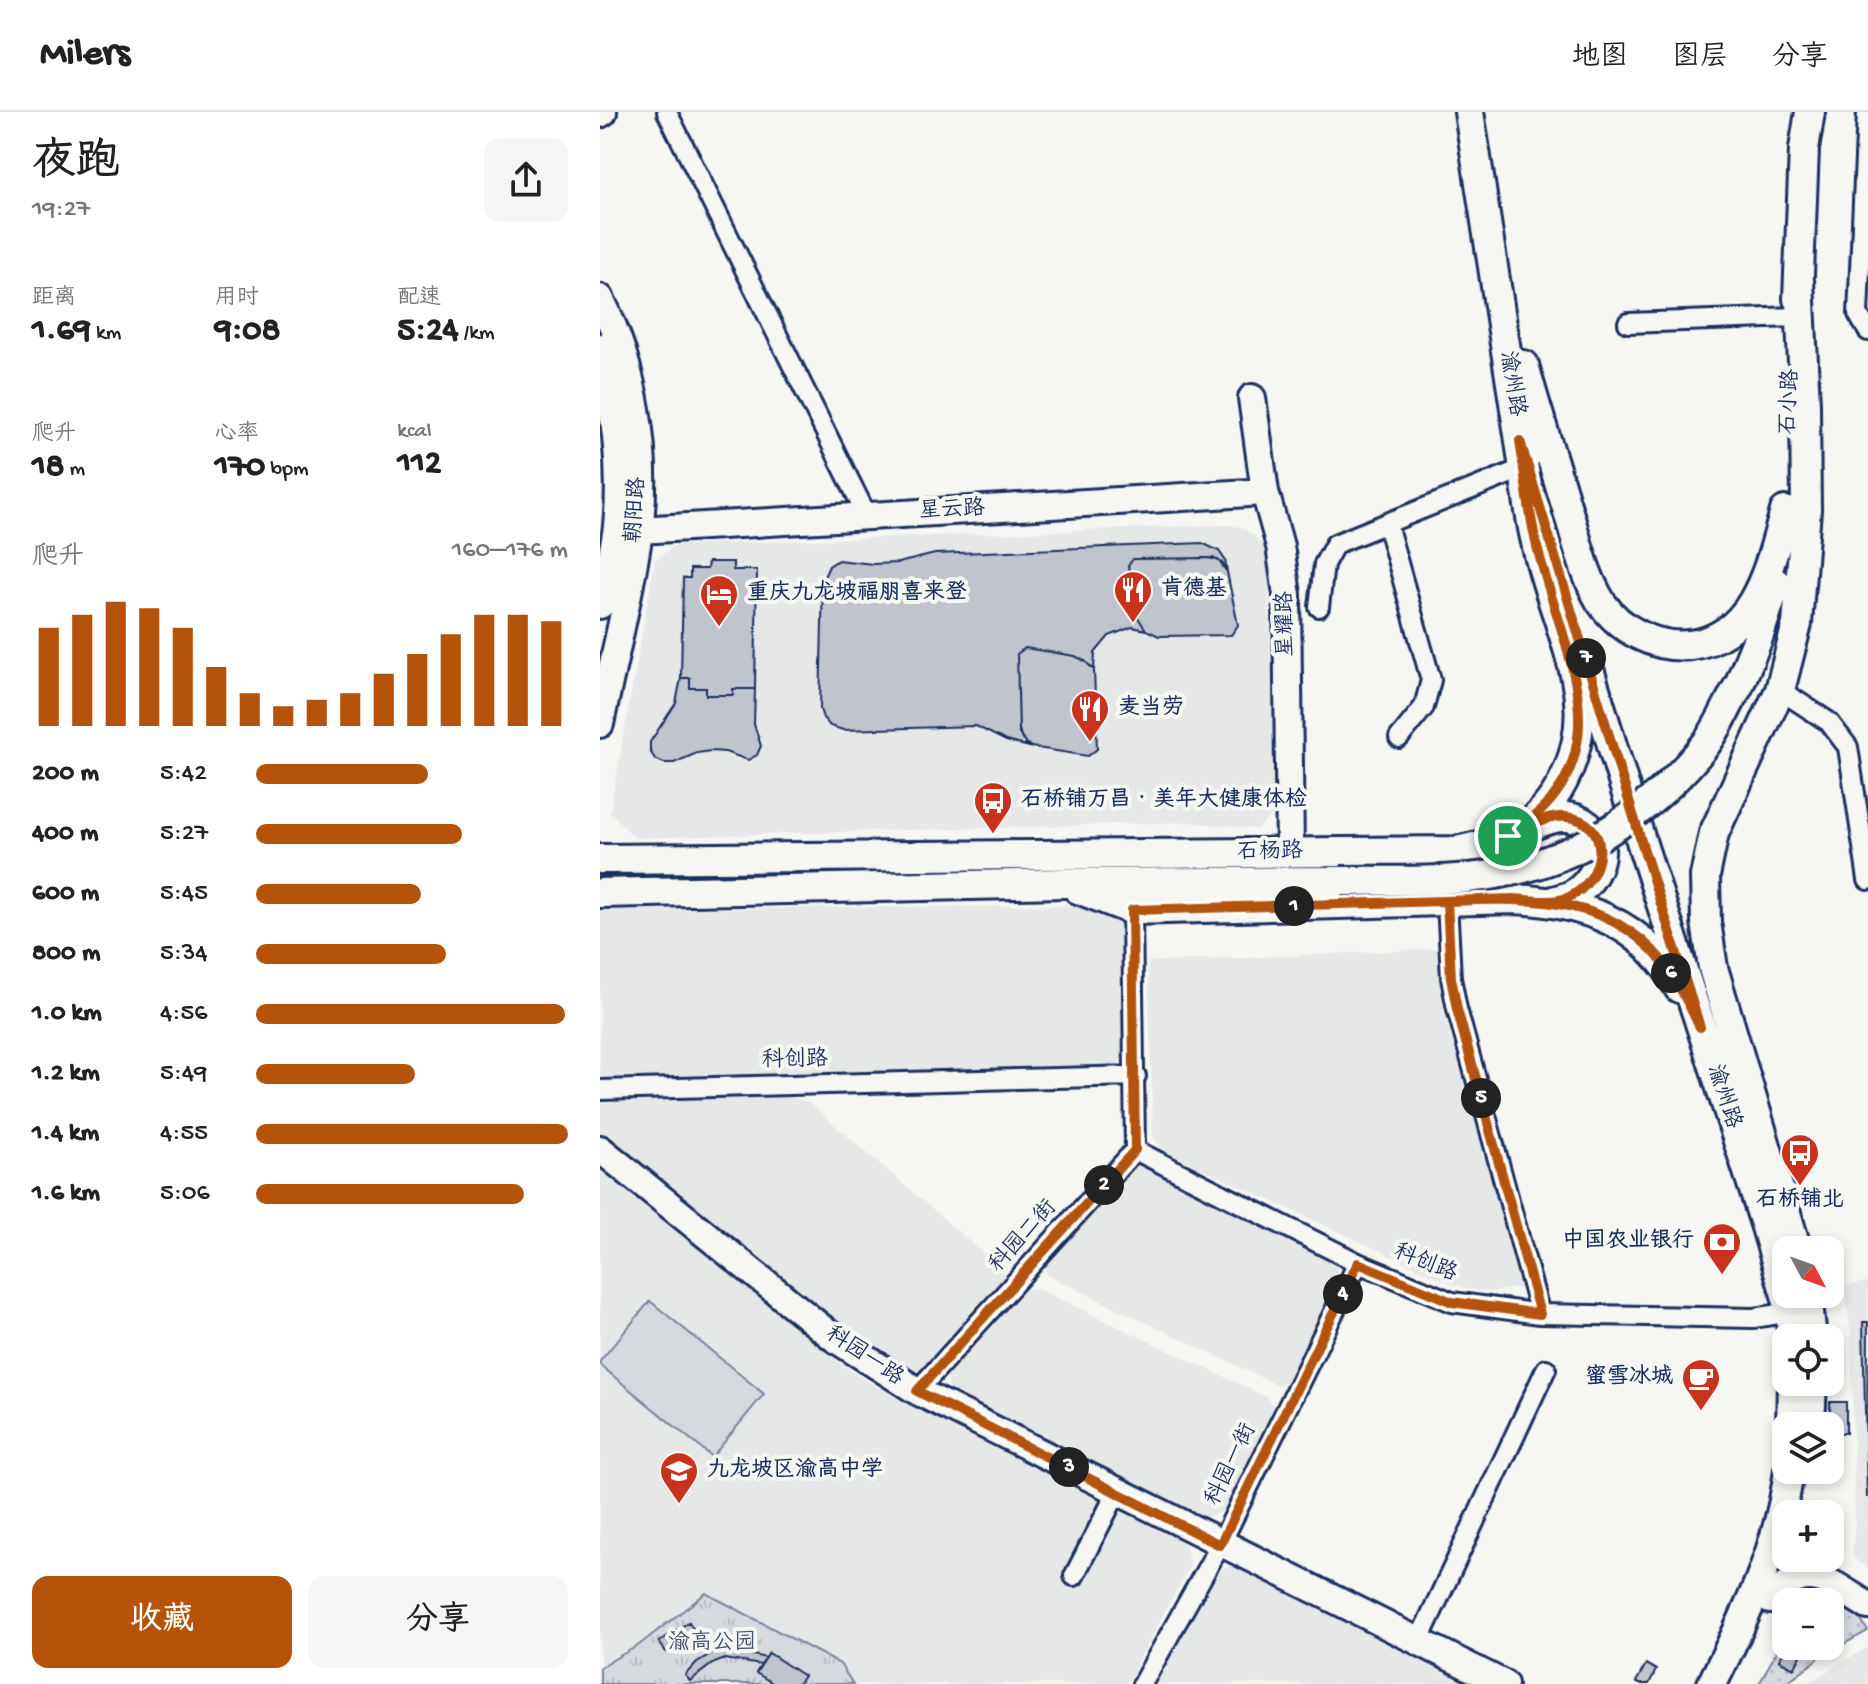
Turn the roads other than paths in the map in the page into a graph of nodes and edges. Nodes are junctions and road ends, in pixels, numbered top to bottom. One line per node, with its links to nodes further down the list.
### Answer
1 (667, 112): 16 (street)
2 (1469, 112): 5 (main road, 渝州路)
3 (1806, 112): 6 (main road, 石小路)
4 (1867, 112): 10 (street)
5 (1488, 237): 13 (main road, 渝州路); 15 (main road)
6 (1799, 280): 8 (main road, 石小路); 22 (main road, 渝州路)
7 (600, 298): 18 (street, 朝阳路)
8 (1797, 317): 9 (street); 15 (main road, 石小路)
9 (1628, 323)
10 (1868, 331)
11 (600, 347): 19 (street, 朝阳路)
12 (1252, 398): 14 (street, 星耀路)
13 (1522, 455): 17 (street); 25 (main road, 石杨路); 34 (main road, 渝州路)
14 (1265, 492): 16 (street, 星云路); 26 (street, 星耀路)
15 (1785, 511): 21 (main road, 石小路)
16 (867, 516): 18 (street, 星云路)
17 (1387, 524): 20 (street); 24 (street)
18 (639, 530): 23 (street, 朝阳路)
19 (600, 605)
20 (1319, 607)
21 (1739, 685): 29 (main road, 石杨路, bridge)
22 (1780, 690): 28 (street); 39 (main road, 渝州路)
23 (600, 724)
24 (1399, 738)
25 (1508, 836): 26 (main road, 石杨路); 32 (main road)
26 (1290, 853): 27 (main road, 石杨路)
27 (600, 859)
28 (1868, 880)
29 (1063, 883): 30 (main road, 石杨路); 33 (main road)
30 (600, 893)
31 (1447, 901): 32 (main road); 33 (main road); 41 (street)
32 (1553, 901): 34 (main road)
33 (1132, 910): 35 (street)
34 (1700, 1027): 42 (main road, 渝州路)
35 (1136, 1076): 36 (street, 科创路); 38 (street)
36 (600, 1090)
37 (600, 1149): 44 (street, 科园一路)
38 (1135, 1150): 40 (street, 科创路); 44 (street, 科园二街)
39 (1793, 1236)
40 (1358, 1263): 41 (street, 科创路); 47 (street, 科园一街)
41 (1540, 1314): 42 (street, 科创路)
42 (1797, 1315)
43 (1546, 1369): 56 (street)
44 (917, 1391): 46 (street, 科园一路)
45 (1788, 1484): 59 (main road)
46 (1117, 1492): 47 (street, 科园一路); 52 (street)
47 (1220, 1545): 56 (street, 科园一路); 57 (street, 科园一街)
48 (1780, 1572): 54 (main road)
49 (1808, 1572): 54 (street)
50 (1832, 1572): 55 (street)
51 (1839, 1572): 53 (street)
52 (1074, 1576)
53 (1868, 1586)
54 (1770, 1600): 60 (main road)
55 (1868, 1606)
56 (1418, 1642): 58 (street, 科园一路)
57 (1142, 1684)
58 (1504, 1684)
59 (1712, 1684)
60 (1731, 1684)

